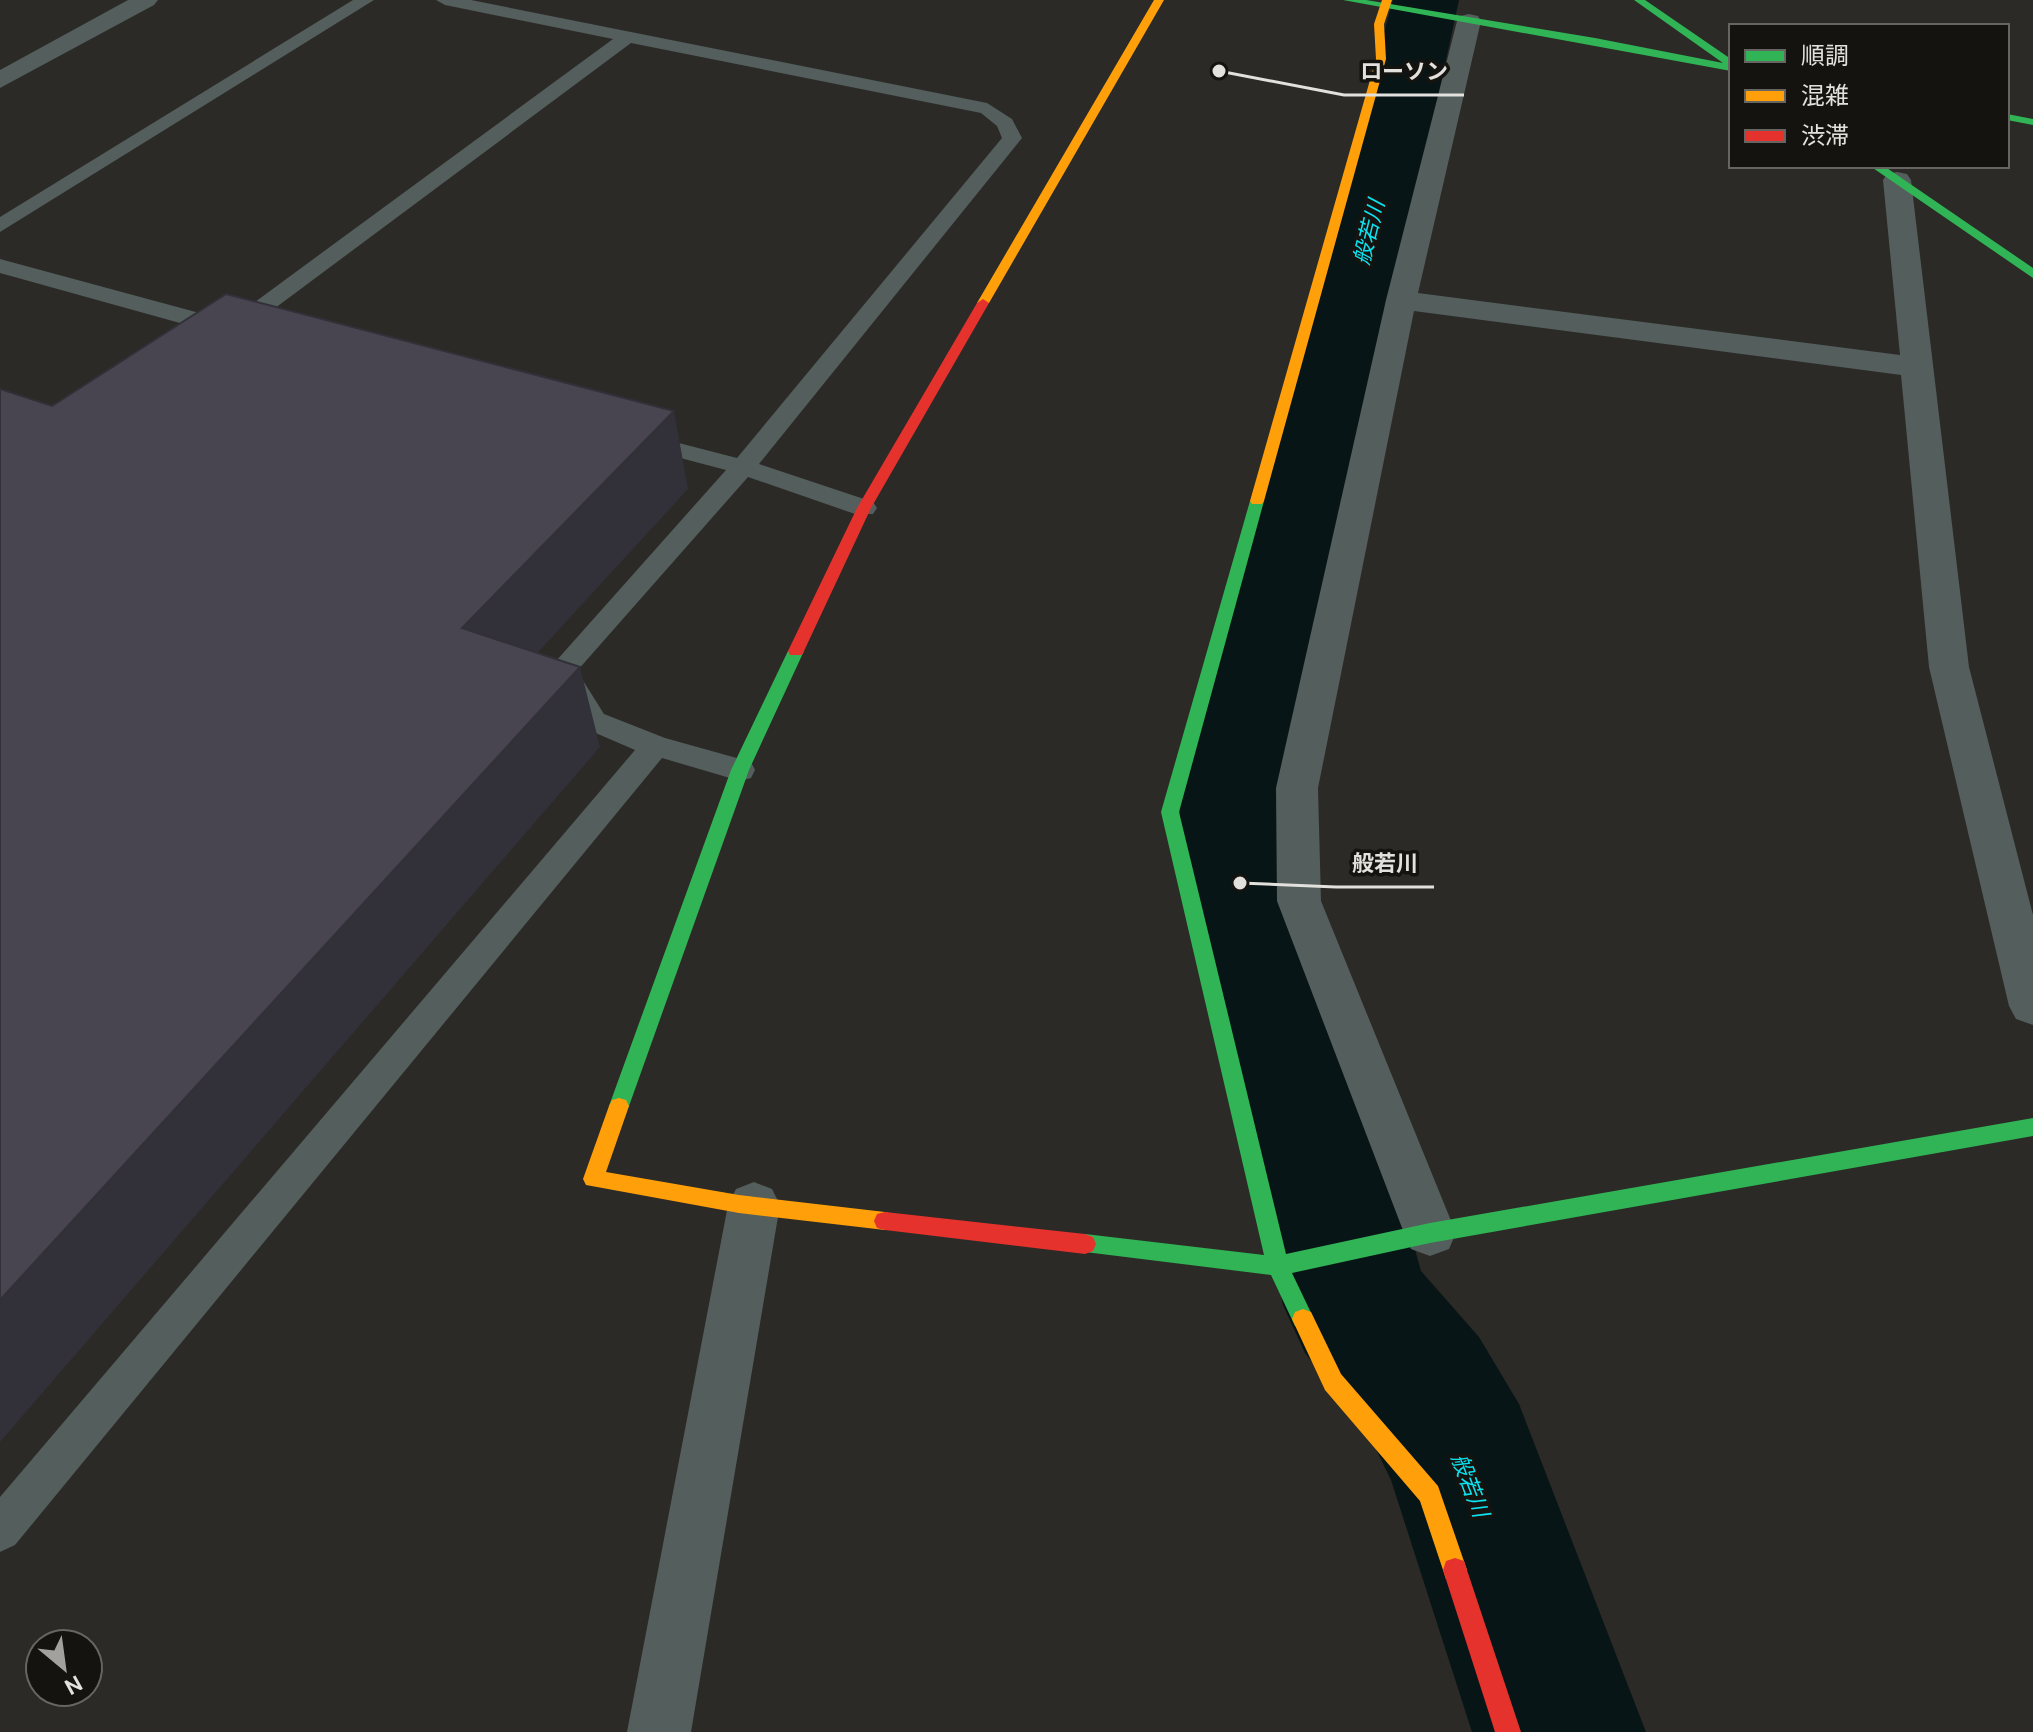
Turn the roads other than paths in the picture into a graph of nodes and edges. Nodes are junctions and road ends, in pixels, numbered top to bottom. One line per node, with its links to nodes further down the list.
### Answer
1 (146, 0): 12 (street)
2 (365, 0): 16 (lane)
3 (445, 0): 9 (lane)
4 (1159, 0): 26 (street)
5 (1348, 0): 7 (street)
6 (1639, 0): 10 (street)
7 (1386, 3): 8 (street); 33 (street)
8 (1469, 21): 11 (street); 19 (street)
9 (627, 37): 20 (lane); 25 (lane)
10 (1729, 65)
11 (1729, 66)
12 (0, 80)
13 (2009, 117): 14 (street)
14 (2033, 122)
15 (1887, 173): 18 (street); 23 (street)
16 (0, 226)
17 (0, 266): 20 (lane)
18 (2033, 274)
19 (1401, 300): 23 (street); 32 (street)
20 (233, 329): 21 (lane); 22 (lane)
21 (263, 337)
22 (209, 346)
23 (1917, 367): 29 (street)
24 (623, 435): 25 (lane)
25 (743, 467): 26 (lane); 27 (lane)
26 (864, 508): 28 (street)
27 (655, 746): 28 (lane); 34 (lane)
28 (740, 770): 31 (street)
29 (2033, 1006)
30 (2033, 1127): 32 (street)
31 (754, 1205): 33 (street); 35 (street)
32 (1430, 1233): 33 (street)
33 (1278, 1266): 36 (street)
34 (0, 1530)
35 (659, 1732)
36 (1508, 1732)

